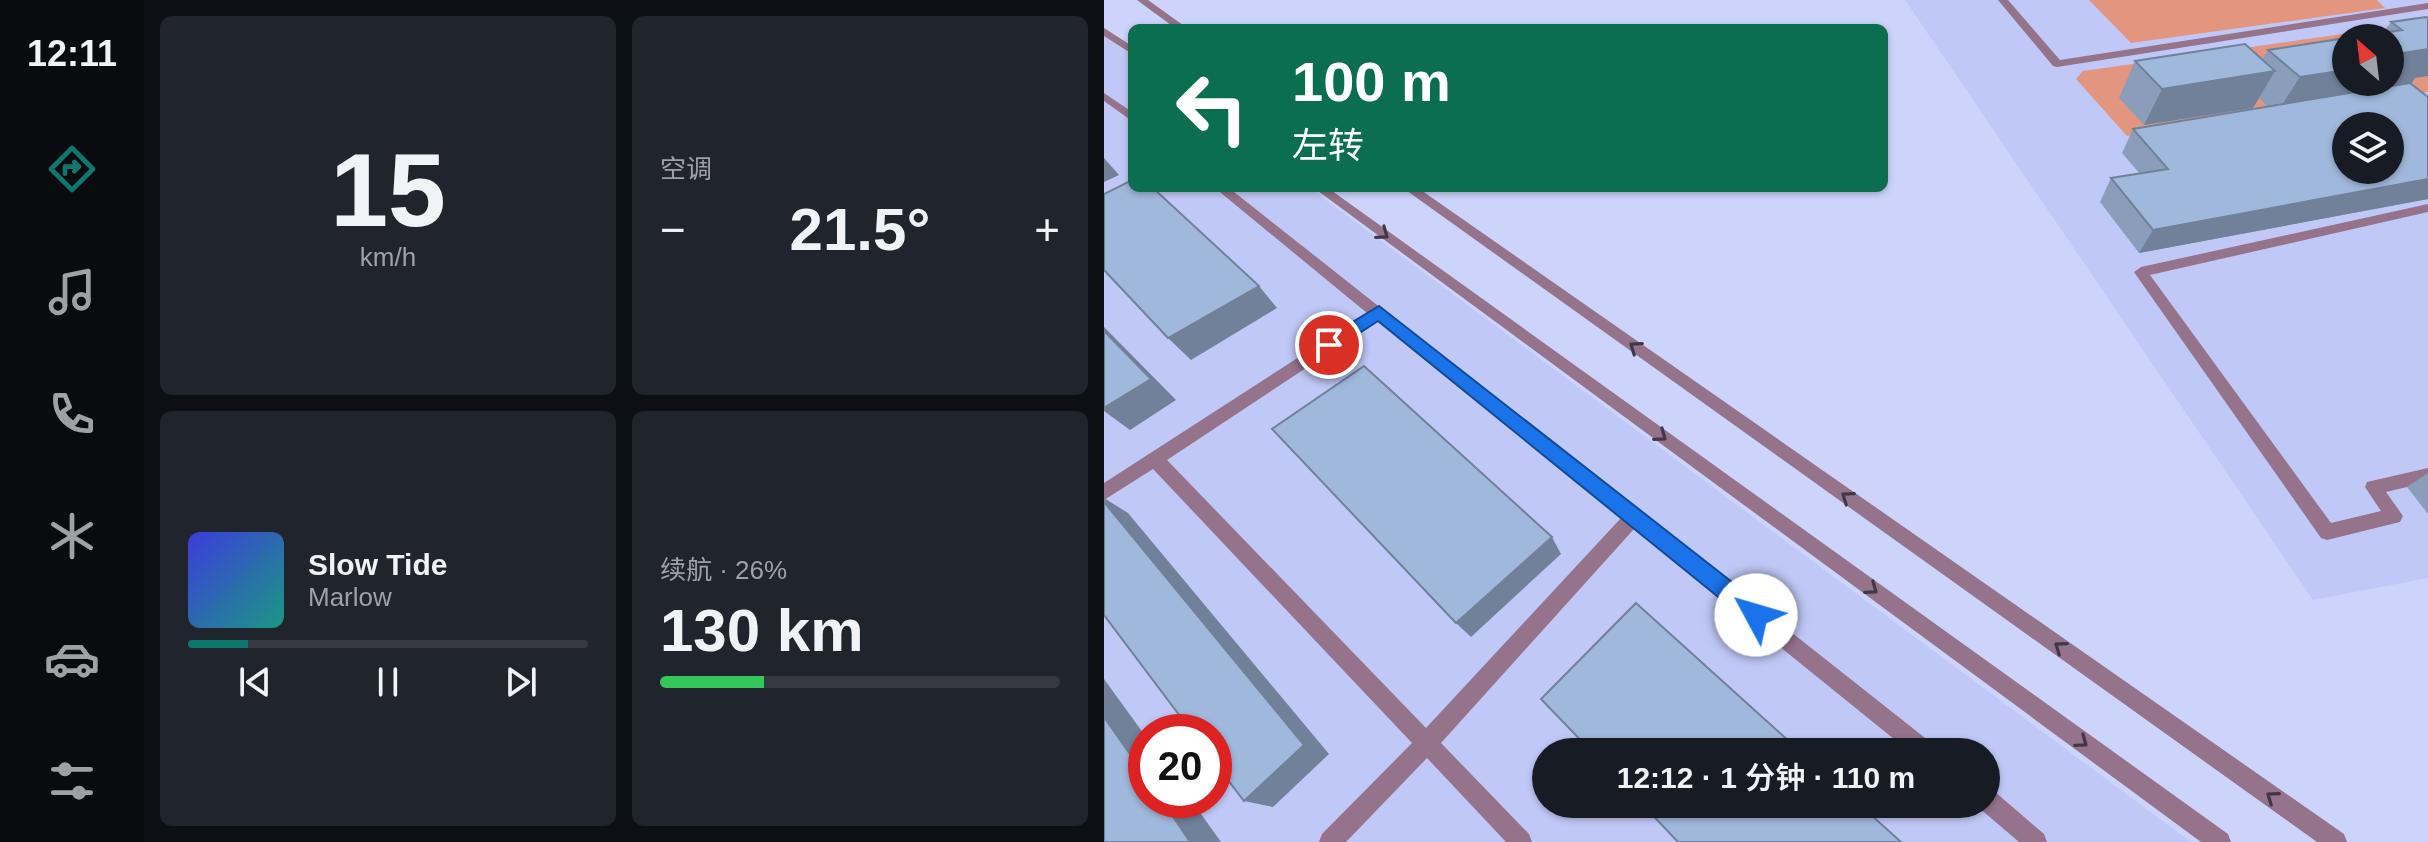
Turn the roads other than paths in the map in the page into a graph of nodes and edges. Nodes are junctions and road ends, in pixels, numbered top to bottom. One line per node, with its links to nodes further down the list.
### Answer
1 (1142, 0): 6 (street)
2 (2003, 0): 5 (street)
3 (2384, 0): 5 (street)
4 (2428, 6): 5 (street)
5 (2399, 11)
6 (1176, 24)
7 (1104, 31): 8 (street)
8 (1128, 48)
9 (1104, 96): 10 (street)
10 (1128, 115)
11 (1226, 192): 15 (street)
12 (1326, 192): 26 (street, one-way to 26)
13 (1415, 192): 27 (street, one-way to 13)
14 (2428, 208): 17 (street)
15 (1379, 312): 16 (street); 19 (street)
16 (1155, 459): 18 (street); 21 (street)
17 (2428, 475)
18 (1104, 492)
19 (1634, 517): 20 (street); 21 (street)
20 (1910, 738)
21 (1427, 743): 23 (street); 24 (street)
22 (2000, 811): 25 (street)
23 (1330, 842)
24 (1521, 842)
25 (2036, 842)
26 (2220, 842)
27 (2336, 842)

